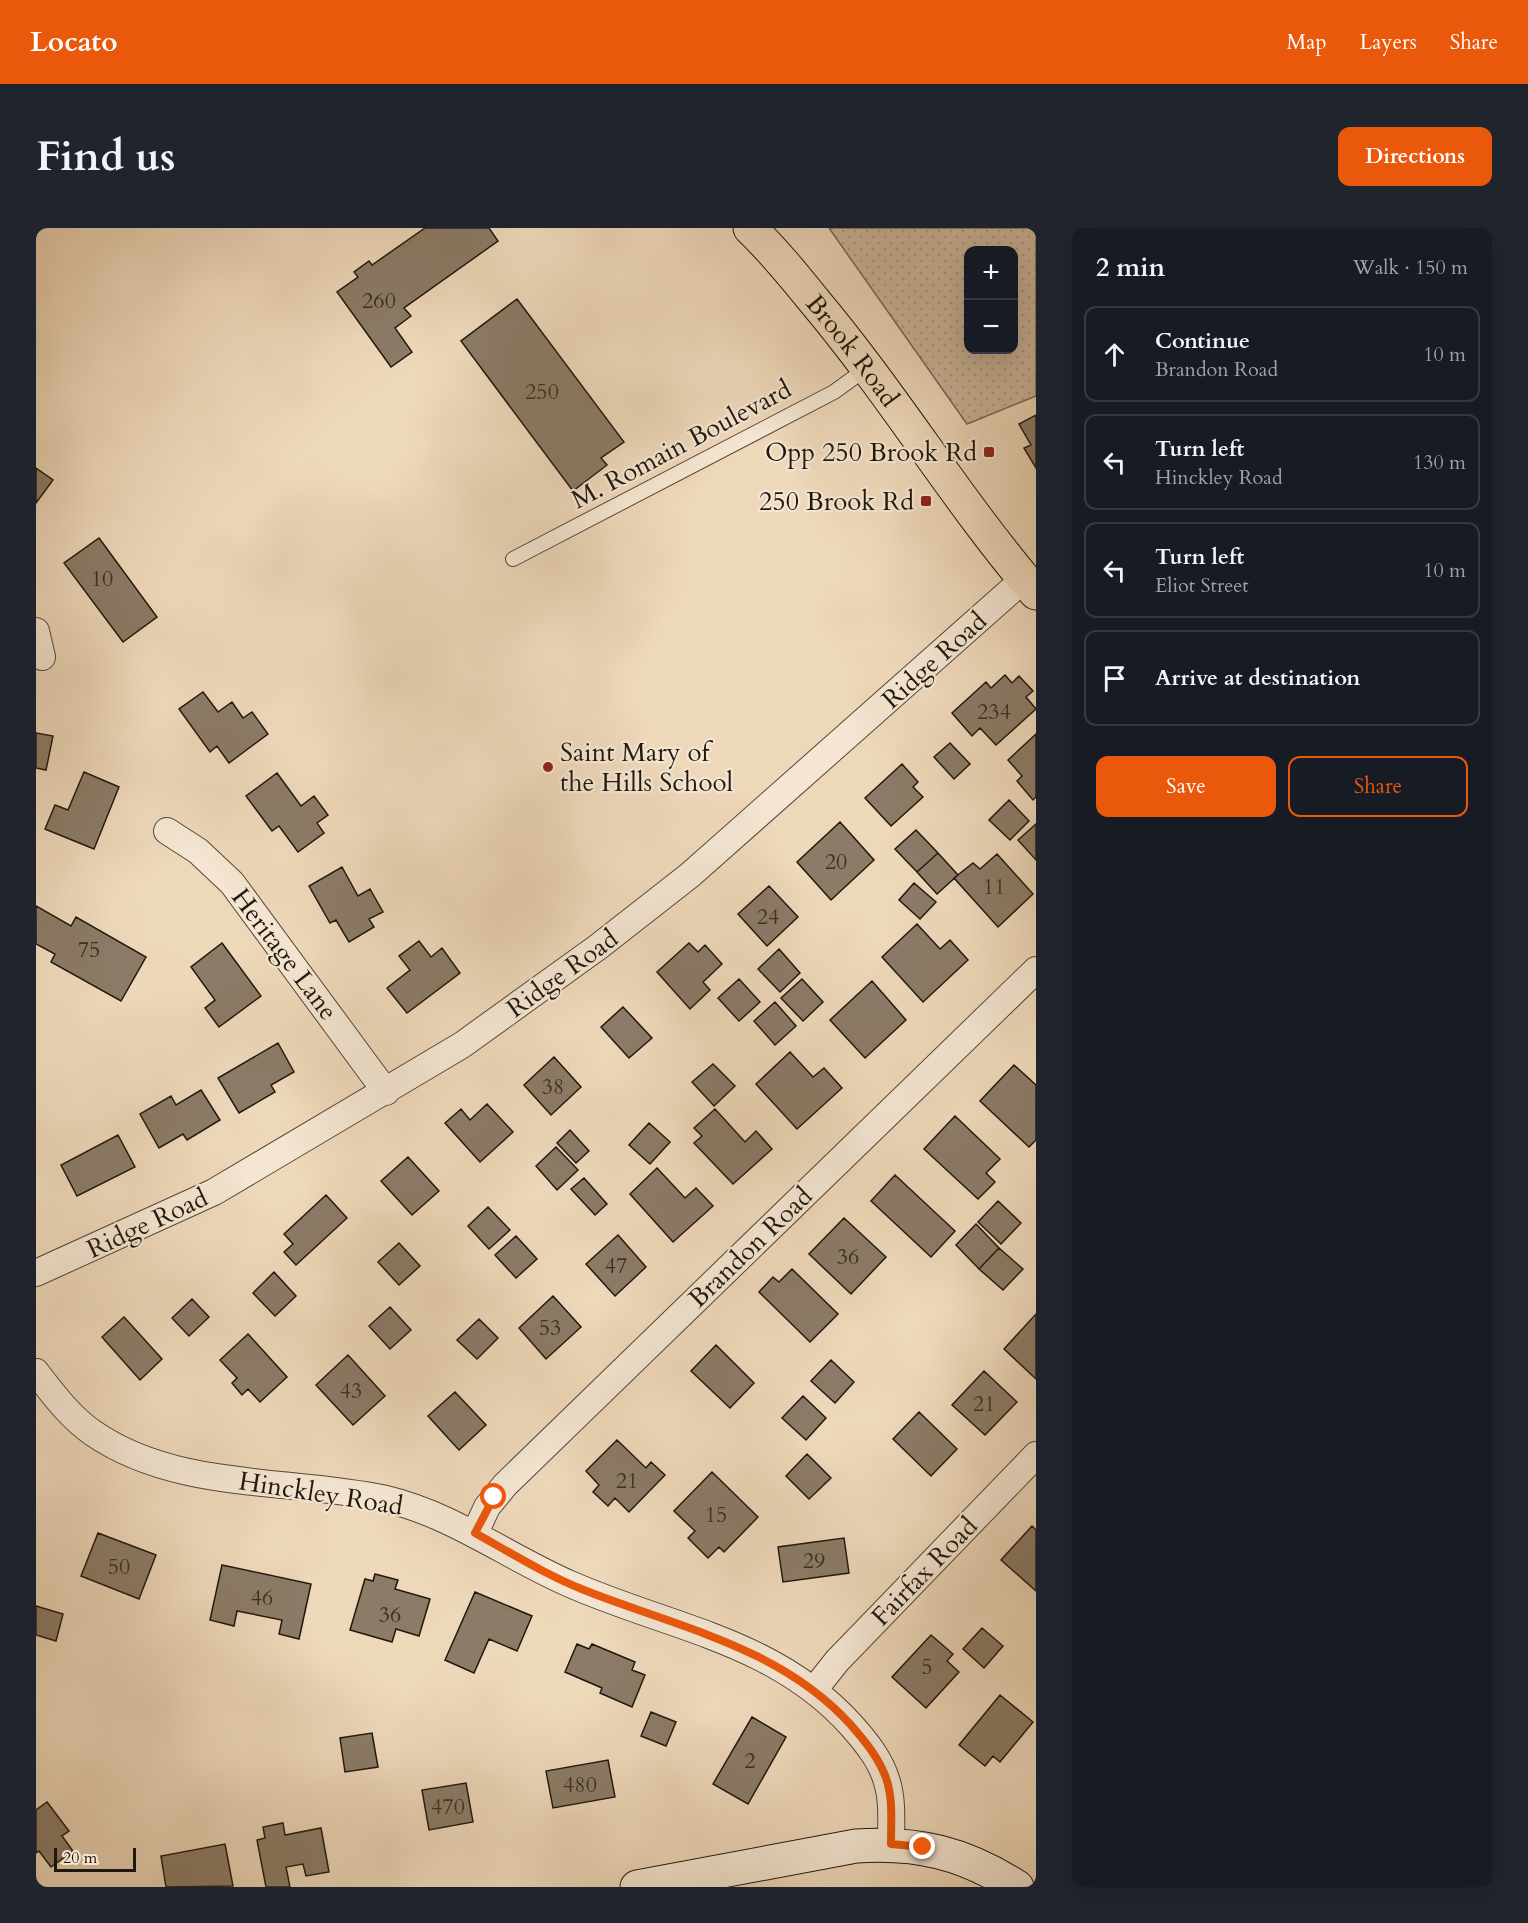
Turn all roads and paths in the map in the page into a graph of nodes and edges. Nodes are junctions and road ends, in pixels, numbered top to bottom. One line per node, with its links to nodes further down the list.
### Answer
1 (750, 228): 2 (main road, Brook Road)
2 (869, 367): 3 (lane, M. Romain Boulevard); 4 (main road, Brook Road)
3 (513, 559)
4 (1030, 586): 9 (street, Ridge Road)
5 (36, 631): 6 (street)
6 (42, 657)
7 (167, 831): 9 (street, Heritage Lane)
8 (1036, 970): 13 (street, Brandon Road)
9 (386, 1092): 10 (street, Ridge Road)
10 (36, 1273)
11 (36, 1372): 13 (street, Hinckley Road)
12 (1036, 1455): 14 (street, Fairfax Road)
13 (475, 1533): 14 (street, Hinckley Road)
14 (814, 1690): 15 (street, Hinckley Road)
15 (891, 1844): 16 (street); 17 (street)
16 (982, 1878): 18 (street)
17 (638, 1887)
18 (1017, 1887)

